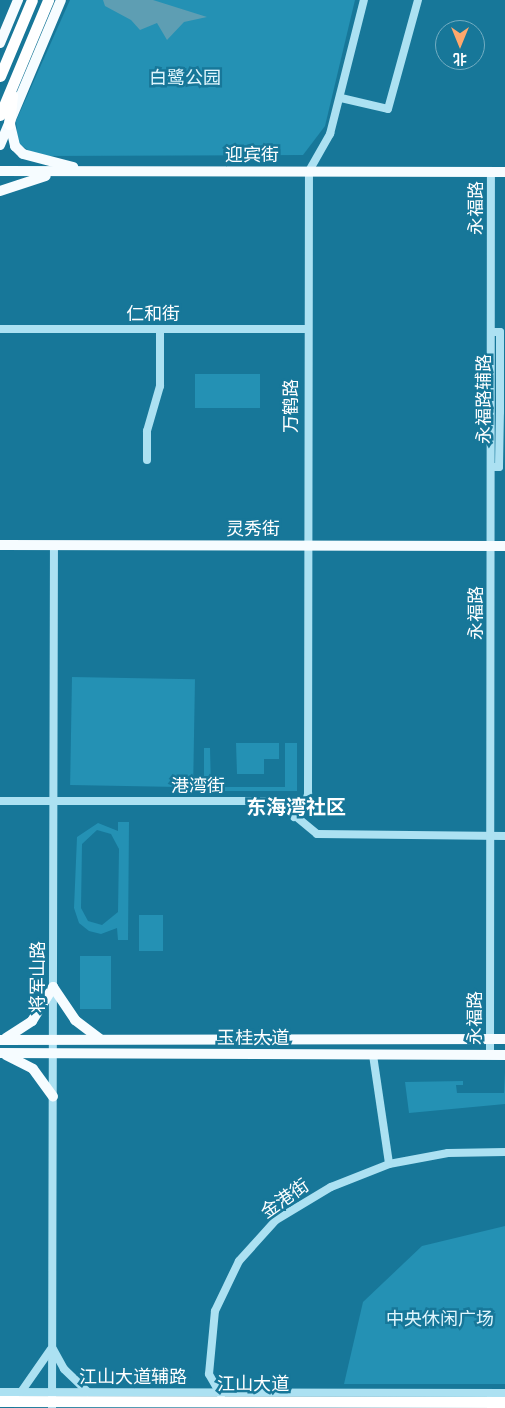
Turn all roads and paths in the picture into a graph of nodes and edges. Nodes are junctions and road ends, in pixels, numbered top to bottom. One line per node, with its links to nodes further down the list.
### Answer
1 (18, 0): 7 (main road)
2 (61, 0): 12 (main road)
3 (364, 0): 10 (street)
4 (418, 0): 10 (street)
5 (31, 1): 8 (highway)
6 (47, 3): 9 (highway)
7 (0, 43)
8 (0, 76)
9 (13, 83): 11 (highway); 12 (highway)
10 (341, 98): 15 (street)
11 (0, 115)
12 (9, 124): 13 (main road); 17 (main road)
13 (0, 145)
14 (0, 171): 16 (main road, 迎宾街)
15 (308, 171): 17 (main road, 迎宾街); 18 (main road, 迎宾街); 23 (street, 万鹤路)
16 (77, 172): 17 (main road, 迎宾街); 20 (main road)
17 (101, 172)
18 (491, 172): 19 (main road, 迎宾街); 24 (street, 永福路)
19 (505, 172)
20 (0, 191)
21 (0, 329): 22 (street, 仁和街)
22 (160, 329): 23 (street, 仁和街); 25 (street)
23 (306, 329): 29 (street, 万鹤路)
24 (491, 332): 26 (street, 永福路辅路)
25 (147, 460)
26 (491, 467): 30 (street, 永福路)
27 (0, 545): 28 (main road, 灵秀街)
28 (54, 545): 29 (main road, 灵秀街); 33 (street, 将军山路)
29 (307, 546): 30 (main road, 灵秀街); 34 (street, 万鹤路)
30 (491, 546): 31 (main road, 灵秀街); 35 (street, 永福路)
31 (505, 546)
32 (0, 801): 33 (street, 港湾街)
33 (54, 801): 34 (street, 港湾街); 37 (street, 将军山路)
34 (294, 817): 35 (street, 港湾街)
35 (490, 836): 36 (street, 港湾街); 38 (street, 永福路)
36 (505, 836)
37 (53, 987): 40 (main road); 41 (street, 将军山路); 42 (main road)
38 (490, 1039): 39 (main road, 玉桂大道); 42 (main road, 玉桂大道); 46 (street, 永福路)
39 (505, 1039)
40 (0, 1040): 41 (main road, 玉桂大道)
41 (53, 1040): 42 (main road, 玉桂大道); 44 (street, 将军山路)
42 (101, 1040)
43 (0, 1053): 44 (main road, 玉桂大道); 48 (main road)
44 (53, 1053): 45 (main road, 玉桂大道); 48 (street, 将军山路)
45 (373, 1055): 46 (main road, 玉桂大道); 50 (street)
46 (490, 1055): 47 (main road, 玉桂大道)
47 (505, 1055)
48 (53, 1097): 51 (street, 将军山路)
49 (505, 1152): 50 (street, 金港街)
50 (389, 1164): 58 (street, 金港街)
51 (52, 1347): 53 (street); 54 (street); 57 (street, 将军山路)
52 (0, 1392): 53 (street, 江山大道辅路)
53 (22, 1392): 57 (street, 江山大道辅路); 59 (street)
54 (88, 1392): 57 (street, 江山大道辅路); 58 (street, 江山大道辅路)
55 (505, 1393): 56 (street)
56 (486, 1397): 58 (highway, 江山大道); 60 (highway, 江山大道)
57 (52, 1400): 58 (highway, 江山大道); 59 (highway, 江山大道)
58 (223, 1400)
59 (6, 1401)
60 (505, 1402)

